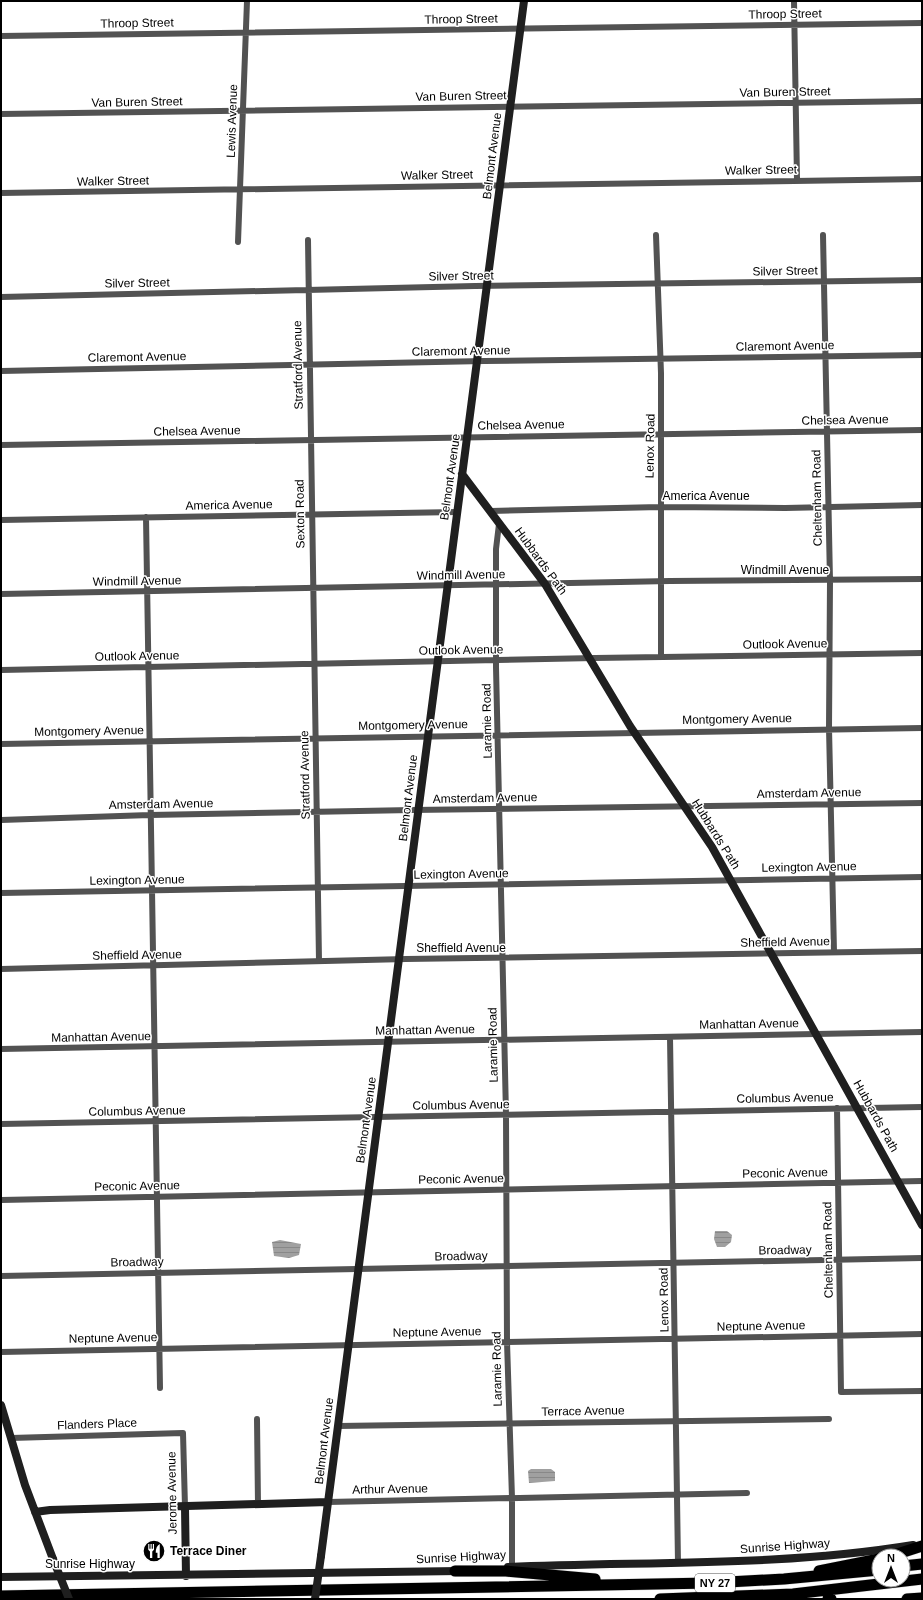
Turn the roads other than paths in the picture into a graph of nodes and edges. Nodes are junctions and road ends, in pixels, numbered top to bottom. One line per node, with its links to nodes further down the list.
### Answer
1 (247, 1): 7 (street, Lewis Avenue)
2 (524, 1): 6 (main road, Belmont Avenue)
3 (794, 1): 5 (street)
4 (922, 23): 5 (street, Throop Street)
5 (795, 25): 6 (street, Throop Street); 10 (street)
6 (521, 29): 7 (street, Throop Street); 11 (main road, Belmont Avenue)
7 (247, 33): 8 (street, Throop Street); 12 (street, Lewis Avenue)
8 (1, 36)
9 (922, 101): 10 (street, Van Buren Street)
10 (796, 103): 11 (street, Van Buren Street); 15 (street)
11 (510, 107): 12 (street, Van Buren Street); 16 (main road, Belmont Avenue)
12 (244, 111): 13 (street, Van Buren Street); 17 (street, Lewis Avenue)
13 (1, 114)
14 (922, 179): 15 (street, Walker Street)
15 (796, 180): 16 (street, Walker Street)
16 (500, 186): 17 (street, Walker Street); 26 (main road, Belmont Avenue)
17 (241, 189): 18 (street, Walker Street); 22 (street, Lewis Avenue)
18 (1, 192)
19 (656, 235): 25 (street, Lenox Road)
20 (823, 235): 24 (street, Cheltenham Road)
21 (308, 240): 27 (street)
22 (238, 242)
23 (922, 280): 24 (street, Silver Street)
24 (823, 282): 25 (street, Silver Street); 30 (street, Cheltenham Road)
25 (658, 284): 26 (street, Silver Street); 31 (street, Lenox Road)
26 (487, 286): 27 (street, Silver Street); 32 (main road, Belmont Avenue)
27 (308, 290): 28 (street, Silver Street); 33 (street, Stratford Avenue)
28 (1, 297)
29 (922, 355): 30 (street, Claremont Avenue)
30 (825, 356): 31 (street, Claremont Avenue); 36 (street, Cheltenham Road)
31 (659, 359): 32 (street, Claremont Avenue); 37 (street, Lenox Road)
32 (477, 362): 33 (street, Claremont Avenue); 38 (main road, Belmont Avenue)
33 (310, 365): 34 (street, Claremont Avenue); 39 (street, Stratford Avenue)
34 (1, 371)
35 (922, 430): 36 (street, Chelsea Avenue)
36 (827, 431): 37 (street, Chelsea Avenue); 43 (street, Cheltenham Road)
37 (661, 434): 38 (street, Chelsea Avenue); 44 (street, Lenox Road)
38 (467, 436): 39 (street, Chelsea Avenue); 41 (main road, Belmont Avenue)
39 (310, 440): 40 (street, Chelsea Avenue); 47 (street, Sexton Road)
40 (1, 445)
41 (462, 474): 45 (main road, Hubbards Path); 46 (main road, Belmont Avenue)
42 (922, 504): 43 (street, America Avenue)
43 (828, 506): 44 (street, America Avenue); 52 (street, Cheltenham Road)
44 (660, 507): 45 (street, America Avenue); 53 (street, Lenox Road)
45 (491, 511): 50 (main road, Hubbards Path)
46 (457, 512): 47 (street, America Avenue); 56 (main road, Belmont Avenue)
47 (311, 514): 48 (street, America Avenue); 57 (street, Sexton Road)
48 (146, 517): 49 (street, America Avenue); 58 (street)
49 (1, 520)
50 (499, 524): 54 (main road, Hubbards Path); 55 (street, Laramie Road)
51 (922, 579): 52 (street, Windmill Avenue)
52 (830, 581): 53 (street, Windmill Avenue); 61 (street, Cheltenham Road)
53 (661, 582): 54 (street, Windmill Avenue); 62 (street, Lenox Road)
54 (545, 584): 55 (street, Windmill Avenue); 63 (main road, Hubbards Path)
55 (496, 585): 56 (street, Windmill Avenue); 64 (street, Laramie Road)
56 (447, 586): 57 (street, Windmill Avenue); 65 (main road, Belmont Avenue)
57 (312, 589): 58 (street, Windmill Avenue); 66 (street, Stratford Avenue)
58 (147, 592): 59 (street, Windmill Avenue); 67 (street)
59 (1, 594)
60 (922, 653): 61 (street, Outlook Avenue)
61 (828, 654): 62 (street, Outlook Avenue); 69 (street, Cheltenham Road)
62 (661, 656): 63 (street, Outlook Avenue)
63 (590, 658): 64 (street, Outlook Avenue); 71 (main road, Hubbards Path)
64 (496, 660): 65 (street, Outlook Avenue); 72 (street, Laramie Road)
65 (438, 661): 66 (street, Outlook Avenue); 73 (main road, Belmont Avenue)
66 (314, 664): 67 (street, Outlook Avenue); 74 (street, Stratford Avenue)
67 (148, 667): 68 (street, Outlook Avenue); 75 (street)
68 (1, 670)
69 (829, 728): 70 (street, Montgomery Avenue); 71 (street, Montgomery Avenue); 78 (street, Cheltenham Road)
70 (922, 728)
71 (634, 732): 72 (street, Montgomery Avenue); 79 (main road, Hubbards Path)
72 (498, 734): 73 (street, Montgomery Avenue); 80 (street, Laramie Road)
73 (428, 736): 74 (street, Montgomery Avenue); 81 (main road, Belmont Avenue)
74 (315, 738): 75 (street, Montgomery Avenue); 82 (street, Stratford Avenue)
75 (149, 741): 76 (street, Montgomery Avenue); 83 (street)
76 (1, 744)
77 (922, 803): 78 (street, Amsterdam Avenue)
78 (831, 804): 79 (street, Amsterdam Avenue); 86 (street, Cheltenham Road)
79 (685, 806): 80 (street, Amsterdam Avenue); 87 (main road, Hubbards Path)
80 (500, 809): 81 (street, Amsterdam Avenue); 88 (street, Laramie Road)
81 (418, 810): 82 (street, Amsterdam Avenue); 89 (main road, Belmont Avenue)
82 (317, 812): 83 (street, Amsterdam Avenue); 90 (street, Stratford Avenue)
83 (150, 815): 84 (street, Amsterdam Avenue); 91 (street)
84 (1, 820)
85 (922, 877): 86 (street, Lexington Avenue)
86 (832, 878): 87 (street, Lexington Avenue); 94 (street, Cheltenham Road)
87 (731, 880): 88 (street, Lexington Avenue); 95 (main road, Hubbards Path)
88 (500, 884): 89 (street, Lexington Avenue); 96 (street, Laramie Road)
89 (408, 886): 90 (street, Lexington Avenue); 97 (main road, Belmont Avenue)
90 (318, 888): 91 (street, Lexington Avenue); 98 (street, Stratford Avenue)
91 (151, 891): 92 (street, Lexington Avenue); 99 (street)
92 (1, 893)
93 (922, 951): 94 (street, Sheffield Avenue)
94 (834, 952): 95 (street, Sheffield Avenue)
95 (770, 954): 96 (street, Sheffield Avenue); 102 (main road, Hubbards Path)
96 (502, 959): 97 (street, Sheffield Avenue); 104 (street, Laramie Road)
97 (399, 960): 98 (street, Sheffield Avenue); 105 (main road, Belmont Avenue)
98 (319, 962): 99 (street, Sheffield Avenue)
99 (153, 965): 100 (street, Sheffield Avenue); 106 (street)
100 (1, 969)
101 (922, 1032): 102 (street, Manhattan Avenue)
102 (816, 1034): 103 (street, Manhattan Avenue); 110 (main road, Hubbards Path)
103 (670, 1037): 104 (street, Manhattan Avenue); 111 (street, Lenox Road)
104 (504, 1040): 105 (street, Manhattan Avenue); 112 (street, Laramie Road)
105 (388, 1042): 106 (street, Manhattan Avenue); 113 (main road, Belmont Avenue)
106 (154, 1047): 107 (street, Manhattan Avenue); 114 (street)
107 (1, 1050)
108 (922, 1107): 110 (street, Columbus Avenue)
109 (837, 1108): 110 (street, Columbus Avenue); 111 (street, Columbus Avenue); 118 (street, Cheltenham Road)
110 (858, 1108): 117 (main road, Hubbards Path)
111 (672, 1112): 112 (street, Columbus Avenue); 119 (street, Lenox Road)
112 (506, 1115): 113 (street, Columbus Avenue); 120 (street, Laramie Road)
113 (378, 1117): 114 (street, Columbus Avenue); 121 (main road, Belmont Avenue)
114 (157, 1121): 115 (street, Columbus Avenue); 122 (street)
115 (1, 1124)
116 (922, 1181): 117 (street, Peconic Avenue)
117 (899, 1182): 118 (street, Peconic Avenue); 124 (main road, Hubbards Path)
118 (838, 1183): 119 (street, Peconic Avenue); 126 (street, Cheltenham Road)
119 (672, 1187): 120 (street, Peconic Avenue); 127 (street, Lenox Road)
120 (506, 1189): 121 (street, Peconic Avenue); 128 (street, Laramie Road)
121 (368, 1192): 122 (street, Peconic Avenue); 129 (main road, Belmont Avenue)
122 (158, 1196): 123 (street, Peconic Avenue); 130 (street)
123 (1, 1200)
124 (922, 1225)
125 (922, 1258): 126 (street, Broadway)
126 (839, 1260): 127 (street, Broadway); 133 (street, Cheltenham Road)
127 (674, 1263): 128 (street, Broadway); 134 (street, Lenox Road)
128 (506, 1265): 129 (street, Broadway); 135 (street, Laramie Road)
129 (358, 1269): 130 (street, Broadway); 136 (main road, Belmont Avenue)
130 (159, 1273): 131 (street, Broadway); 137 (street)
131 (1, 1276)
132 (922, 1334): 133 (street, Neptune Avenue)
133 (841, 1335): 134 (street, Neptune Avenue); 140 (street, Cheltenham Road)
134 (676, 1338): 135 (street, Neptune Avenue); 144 (street, Lenox Road)
135 (507, 1342): 136 (street, Neptune Avenue); 145 (street, Laramie Road)
136 (348, 1346): 137 (street, Neptune Avenue); 146 (main road, Belmont Avenue)
137 (160, 1348): 138 (street, Neptune Avenue); 139 (street)
138 (1, 1352)
139 (160, 1388)
140 (922, 1391)
141 (1, 1405): 148 (main road)
142 (257, 1419): 153 (street)
143 (829, 1419): 144 (street, Terrace Avenue)
144 (676, 1421): 145 (street, Terrace Avenue); 150 (street, Lenox Road)
145 (509, 1423): 146 (street, Terrace Avenue); 151 (street, Laramie Road)
146 (338, 1426): 152 (main road, Belmont Avenue)
147 (183, 1433): 148 (street, Flanders Place); 154 (street, Jerome Avenue)
148 (11, 1438): 155 (main road)
149 (747, 1493): 150 (street, Arthur Avenue)
150 (678, 1494): 151 (street, Arthur Avenue); 159 (street, Lenox Road)
151 (512, 1498): 152 (street, Arthur Avenue); 162 (street, Laramie Road)
152 (328, 1502): 153 (main road, Arthur Avenue); 174 (main road, Belmont Avenue, bridge)
153 (258, 1505): 154 (main road, Arthur Avenue)
154 (185, 1507): 155 (main road, Arthur Avenue); 165 (main road, Jerome Avenue)
155 (35, 1512): 173 (main road, bridge)
156 (922, 1544): 157 (highway); 159 (main road, Sunrise Highway)
157 (911, 1548)
158 (871, 1561): 167 (highway)
159 (678, 1563): 162 (main road, Sunrise Highway)
160 (922, 1564): 161 (highway)
161 (911, 1565)
162 (512, 1567): 164 (main road, Sunrise Highway)
163 (871, 1571): 167 (highway, NY 27)
164 (456, 1572): 165 (main road, Sunrise Highway); 169 (highway)
165 (186, 1576): 166 (main road, Sunrise Highway)
166 (1, 1578)
167 (784, 1579): 169 (highway, NY 27)
168 (922, 1579): 170 (highway, NY 27)
169 (646, 1584): 171 (highway, NY 27)
170 (774, 1595): 175 (highway, NY 27); 176 (highway)
171 (1, 1596)
172 (922, 1598): 177 (highway)
173 (69, 1599)
174 (315, 1599)
175 (660, 1599)
176 (810, 1599)
177 (907, 1599)

